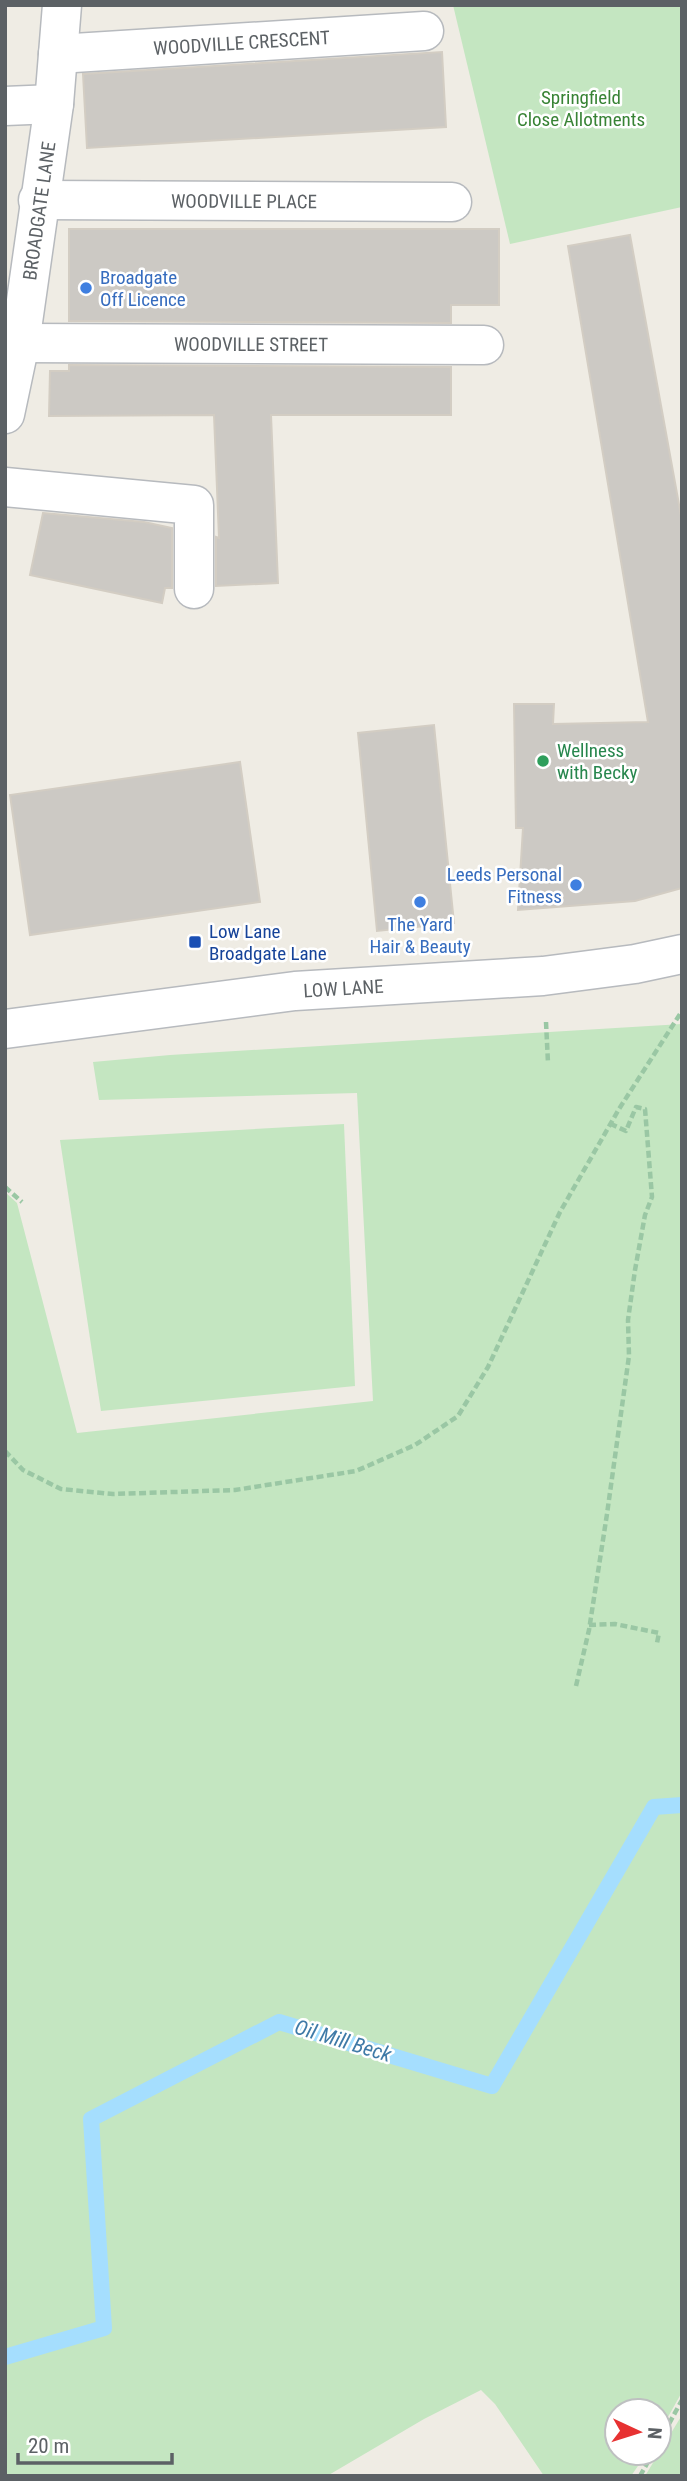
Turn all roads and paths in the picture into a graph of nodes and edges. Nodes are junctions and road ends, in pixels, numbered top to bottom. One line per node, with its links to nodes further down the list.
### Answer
1 (62, 5): 3 (street, BROADGATE LANE)
2 (424, 31): 3 (street, WOODVILLE CRESCENT)
3 (58, 54): 4 (street, BROADGATE LANE)
4 (54, 103): 5 (street); 6 (street, BROADGATE LANE)
5 (5, 106)
6 (38, 200): 7 (street, WOODVILLE PLACE); 8 (street, BROADGATE LANE)
7 (452, 202)
8 (20, 343): 9 (street, WOODVILLE STREET); 10 (street, BROADGATE LANE)
9 (484, 345)
10 (5, 414)
11 (5, 488): 12 (street)
12 (194, 589)
13 (682, 954): 15 (street, LOW LANE)
14 (682, 1011): 16 (path)
15 (5, 1029)
16 (611, 1124): 19 (path); 20 (path)
17 (5, 1187): 18 (path)
18 (22, 1202)
19 (5, 1451)
20 (589, 1625): 21 (path); 22 (path)
21 (657, 1643)
22 (576, 1686)
23 (682, 2400): 24 (path)
24 (673, 2416)

